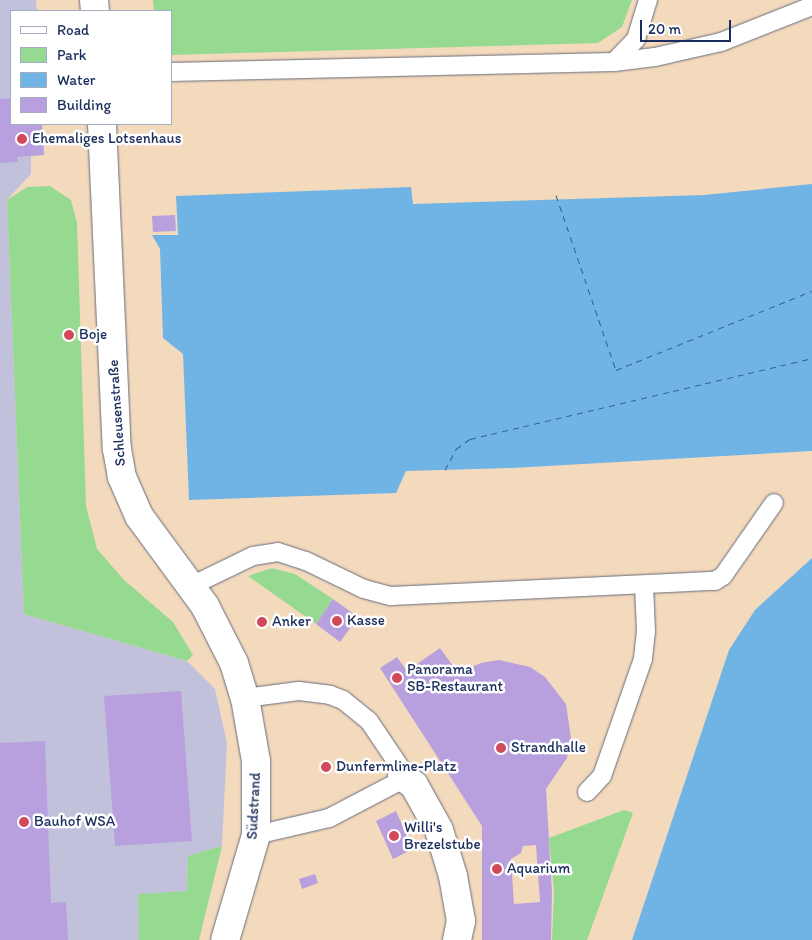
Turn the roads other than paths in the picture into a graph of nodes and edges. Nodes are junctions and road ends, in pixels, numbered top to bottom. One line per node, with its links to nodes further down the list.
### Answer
1 (648, 0): 3 (lane)
2 (808, 12): 3 (lane)
3 (614, 62): 4 (lane)
4 (172, 72)
5 (102, 125): 8 (street, Schleusenstraße)
6 (774, 502): 7 (lane)
7 (644, 585): 8 (lane); 11 (lane)
8 (191, 586): 9 (street, Schleusenstraße)
9 (245, 698): 10 (lane); 12 (street, Südstrand)
10 (402, 776): 12 (lane); 14 (street)
11 (587, 792)
12 (256, 835): 13 (street, Südstrand)
13 (225, 940)
14 (458, 940)

